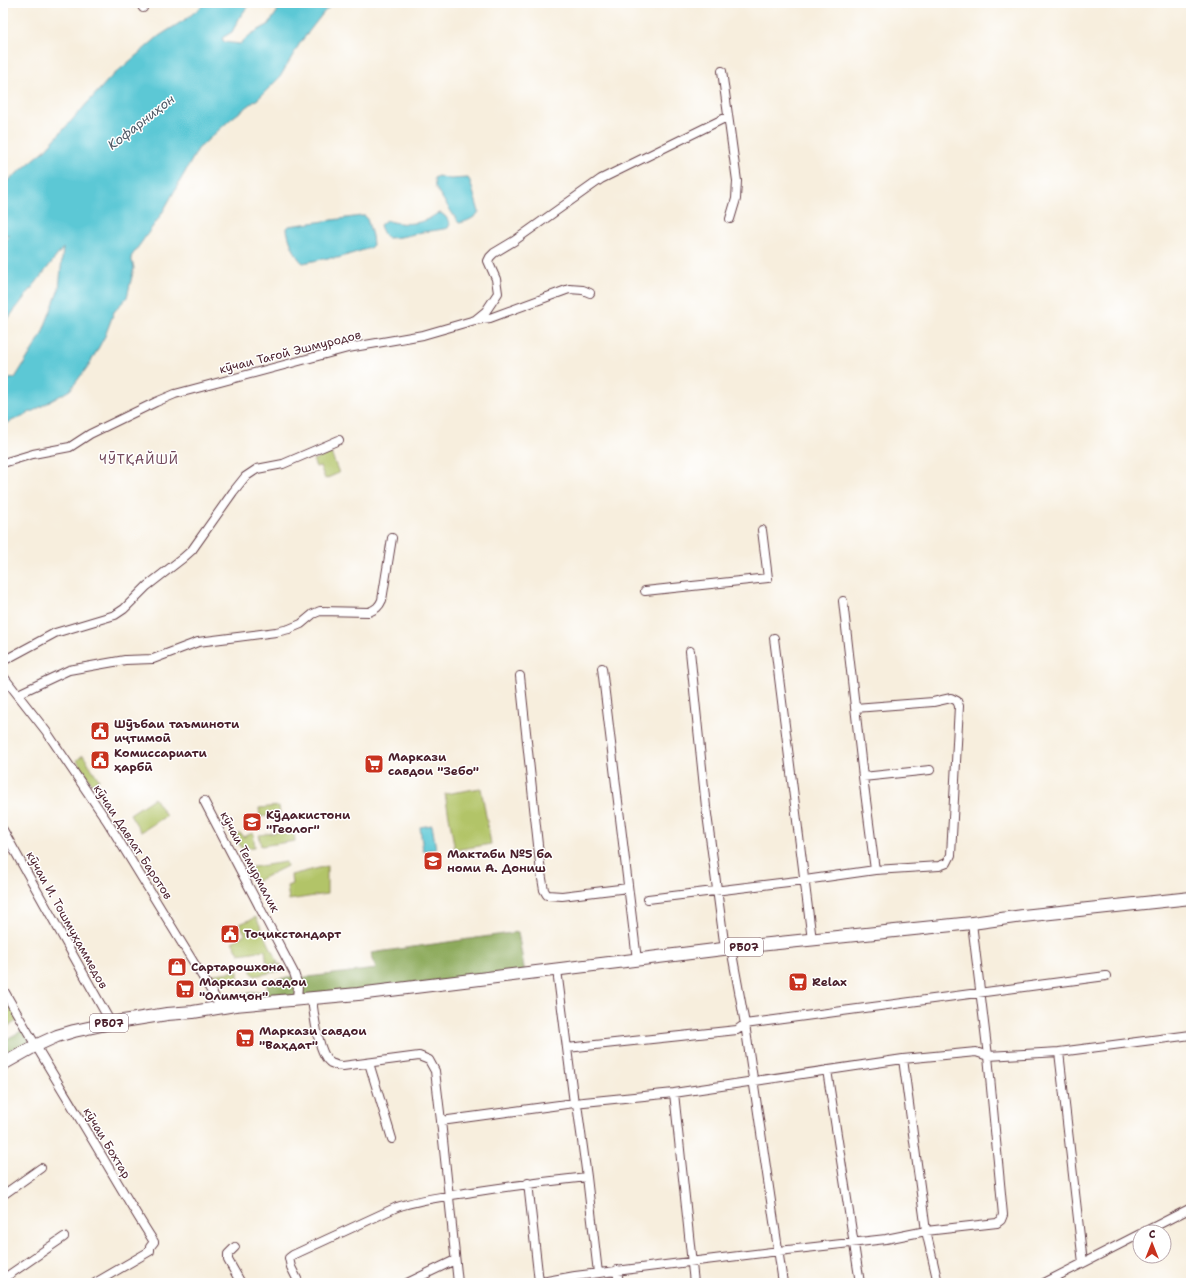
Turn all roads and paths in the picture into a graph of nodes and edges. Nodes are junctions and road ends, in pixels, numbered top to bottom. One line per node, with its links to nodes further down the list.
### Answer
1 (722, 71): 2 (street)
2 (727, 117): 3 (street); 5 (street)
3 (730, 219)
4 (590, 293): 5 (street, кӯчаи Тағой Эшмуродов)
5 (475, 320): 7 (street, кӯчаи Тағой Эшмуродов)
6 (339, 440): 14 (street)
7 (3, 463)
8 (762, 530): 10 (street)
9 (392, 538): 18 (street)
10 (645, 592)
11 (843, 601): 19 (street)
12 (774, 638): 25 (street)
13 (690, 651): 27 (street)
14 (3, 661)
15 (602, 668): 26 (street)
16 (3, 676): 18 (street, кӯчаи Давлат Баротов)
17 (520, 676): 26 (street)
18 (18, 694): 40 (street, кӯчаи Давлат Баротов)
19 (855, 708): 21 (street); 24 (street)
20 (930, 770): 21 (street)
21 (862, 777): 24 (street)
22 (204, 801): 39 (street, кӯчаи Темурмалик)
23 (3, 830): 41 (street, кӯчаи И. Тошмуҳаммедов)
24 (875, 870): 25 (street)
25 (805, 880): 27 (street); 31 (street)
26 (628, 888): 33 (street)
27 (717, 890): 29 (street); 32 (street)
28 (1191, 898): 30 (highway, РБ07)
29 (648, 899)
30 (972, 923): 31 (highway, РБ07); 37 (street)
31 (812, 940): 32 (highway, РБ07)
32 (728, 948): 33 (highway, РБ07); 42 (street)
33 (637, 960): 34 (highway, РБ07)
34 (557, 970): 38 (highway, РБ07); 45 (street)
35 (1106, 976): 37 (street)
36 (3, 989): 44 (street)
37 (981, 993): 42 (street); 47 (street)
38 (312, 999): 39 (highway, РБ07); 50 (street)
39 (297, 1000): 40 (highway, РБ07)
40 (221, 1007): 41 (highway, РБ07)
41 (110, 1021): 44 (highway, РБ07)
42 (745, 1024): 45 (street); 53 (street)
43 (1191, 1035): 46 (street)
44 (34, 1044): 48 (highway, РБ07); 51 (highway, РБ07); 77 (street, кӯчаи Бохтар)
45 (567, 1048): 55 (street)
46 (1060, 1052): 47 (street); 73 (street)
47 (988, 1056): 49 (street); 65 (street)
48 (3, 1058)
49 (903, 1059): 52 (street); 65 (street)
50 (369, 1063): 56 (street); 57 (street)
51 (3, 1064)
52 (827, 1070): 53 (street); 68 (street)
53 (753, 1081): 54 (street); 70 (street)
54 (674, 1093): 55 (street); 72 (street)
55 (576, 1103): 56 (street); 59 (street)
56 (441, 1121): 62 (street)
57 (392, 1139)
58 (41, 1168): 61 (street)
59 (588, 1177): 60 (street); 75 (street)
60 (528, 1183): 62 (street); 82 (street)
61 (3, 1195)
62 (449, 1195): 71 (street); 79 (street)
63 (1191, 1208): 64 (street)
64 (1160, 1224)
65 (926, 1231): 68 (street); 87 (street)
66 (64, 1237): 76 (street)
67 (1132, 1238): 73 (street)
68 (853, 1243): 70 (street); 86 (street)
69 (235, 1247): 78 (street)
70 (779, 1250): 72 (street); 85 (street)
71 (455, 1260): 80 (street); 81 (street)
72 (692, 1261): 74 (street); 84 (street)
73 (1083, 1263): 88 (street)
74 (617, 1270): 75 (street); 83 (street)
75 (598, 1273): 82 (street)
76 (3, 1279)
77 (95, 1283)
78 (241, 1283)
79 (298, 1283)
80 (407, 1283)
81 (458, 1283)
82 (537, 1283)
83 (619, 1283)
84 (694, 1283)
85 (783, 1283)
86 (860, 1283)
87 (938, 1283)
88 (1044, 1283)

